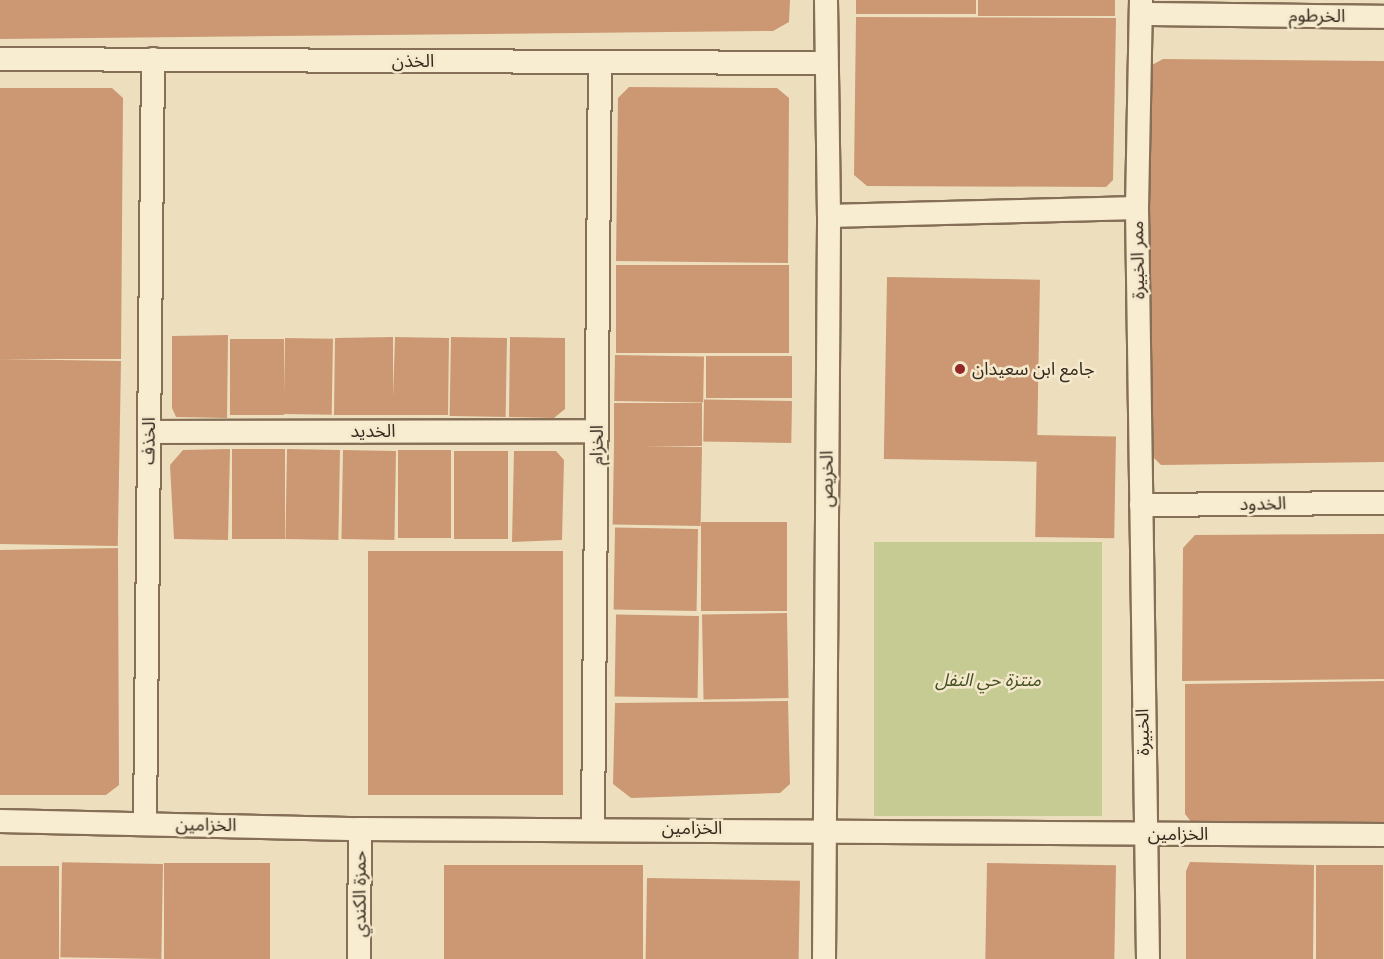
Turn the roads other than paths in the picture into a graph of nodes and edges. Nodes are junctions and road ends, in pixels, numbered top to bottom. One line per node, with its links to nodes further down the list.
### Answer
1 (826, 0): 7 (street, الخريص)
2 (1141, 7): 3 (street, الخرطوم); 8 (street, ممر الخبيرة)
3 (1384, 17)
4 (0, 59): 5 (street, الخذن)
5 (153, 59): 6 (street, الخذن); 11 (street, الخذف)
6 (600, 62): 7 (street, الخذن); 10 (street, الخزام)
7 (825, 63): 9 (street, الخريص)
8 (1137, 208): 9 (street); 13 (street, ممر الخبيرة)
9 (829, 216): 18 (street, الخريص)
10 (597, 431): 11 (street, الخديد); 16 (street, الخزام)
11 (149, 432): 15 (street, الخذف)
12 (1384, 503): 13 (street, الخدود)
13 (1141, 505): 19 (street, الخبيرة)
14 (0, 821): 15 (street, الخزامين)
15 (145, 824): 17 (street, الخزامين)
16 (593, 828): 17 (street, الخزامين); 18 (street, الخزامين)
17 (360, 829): 21 (street, حمزة الكندي)
18 (825, 829): 19 (street, الخزامين); 22 (street, الخريص)
19 (1144, 834): 20 (street, الخزامين); 23 (street, الخبيرة)
20 (1384, 835)
21 (359, 959)
22 (824, 959)
23 (1148, 959)

